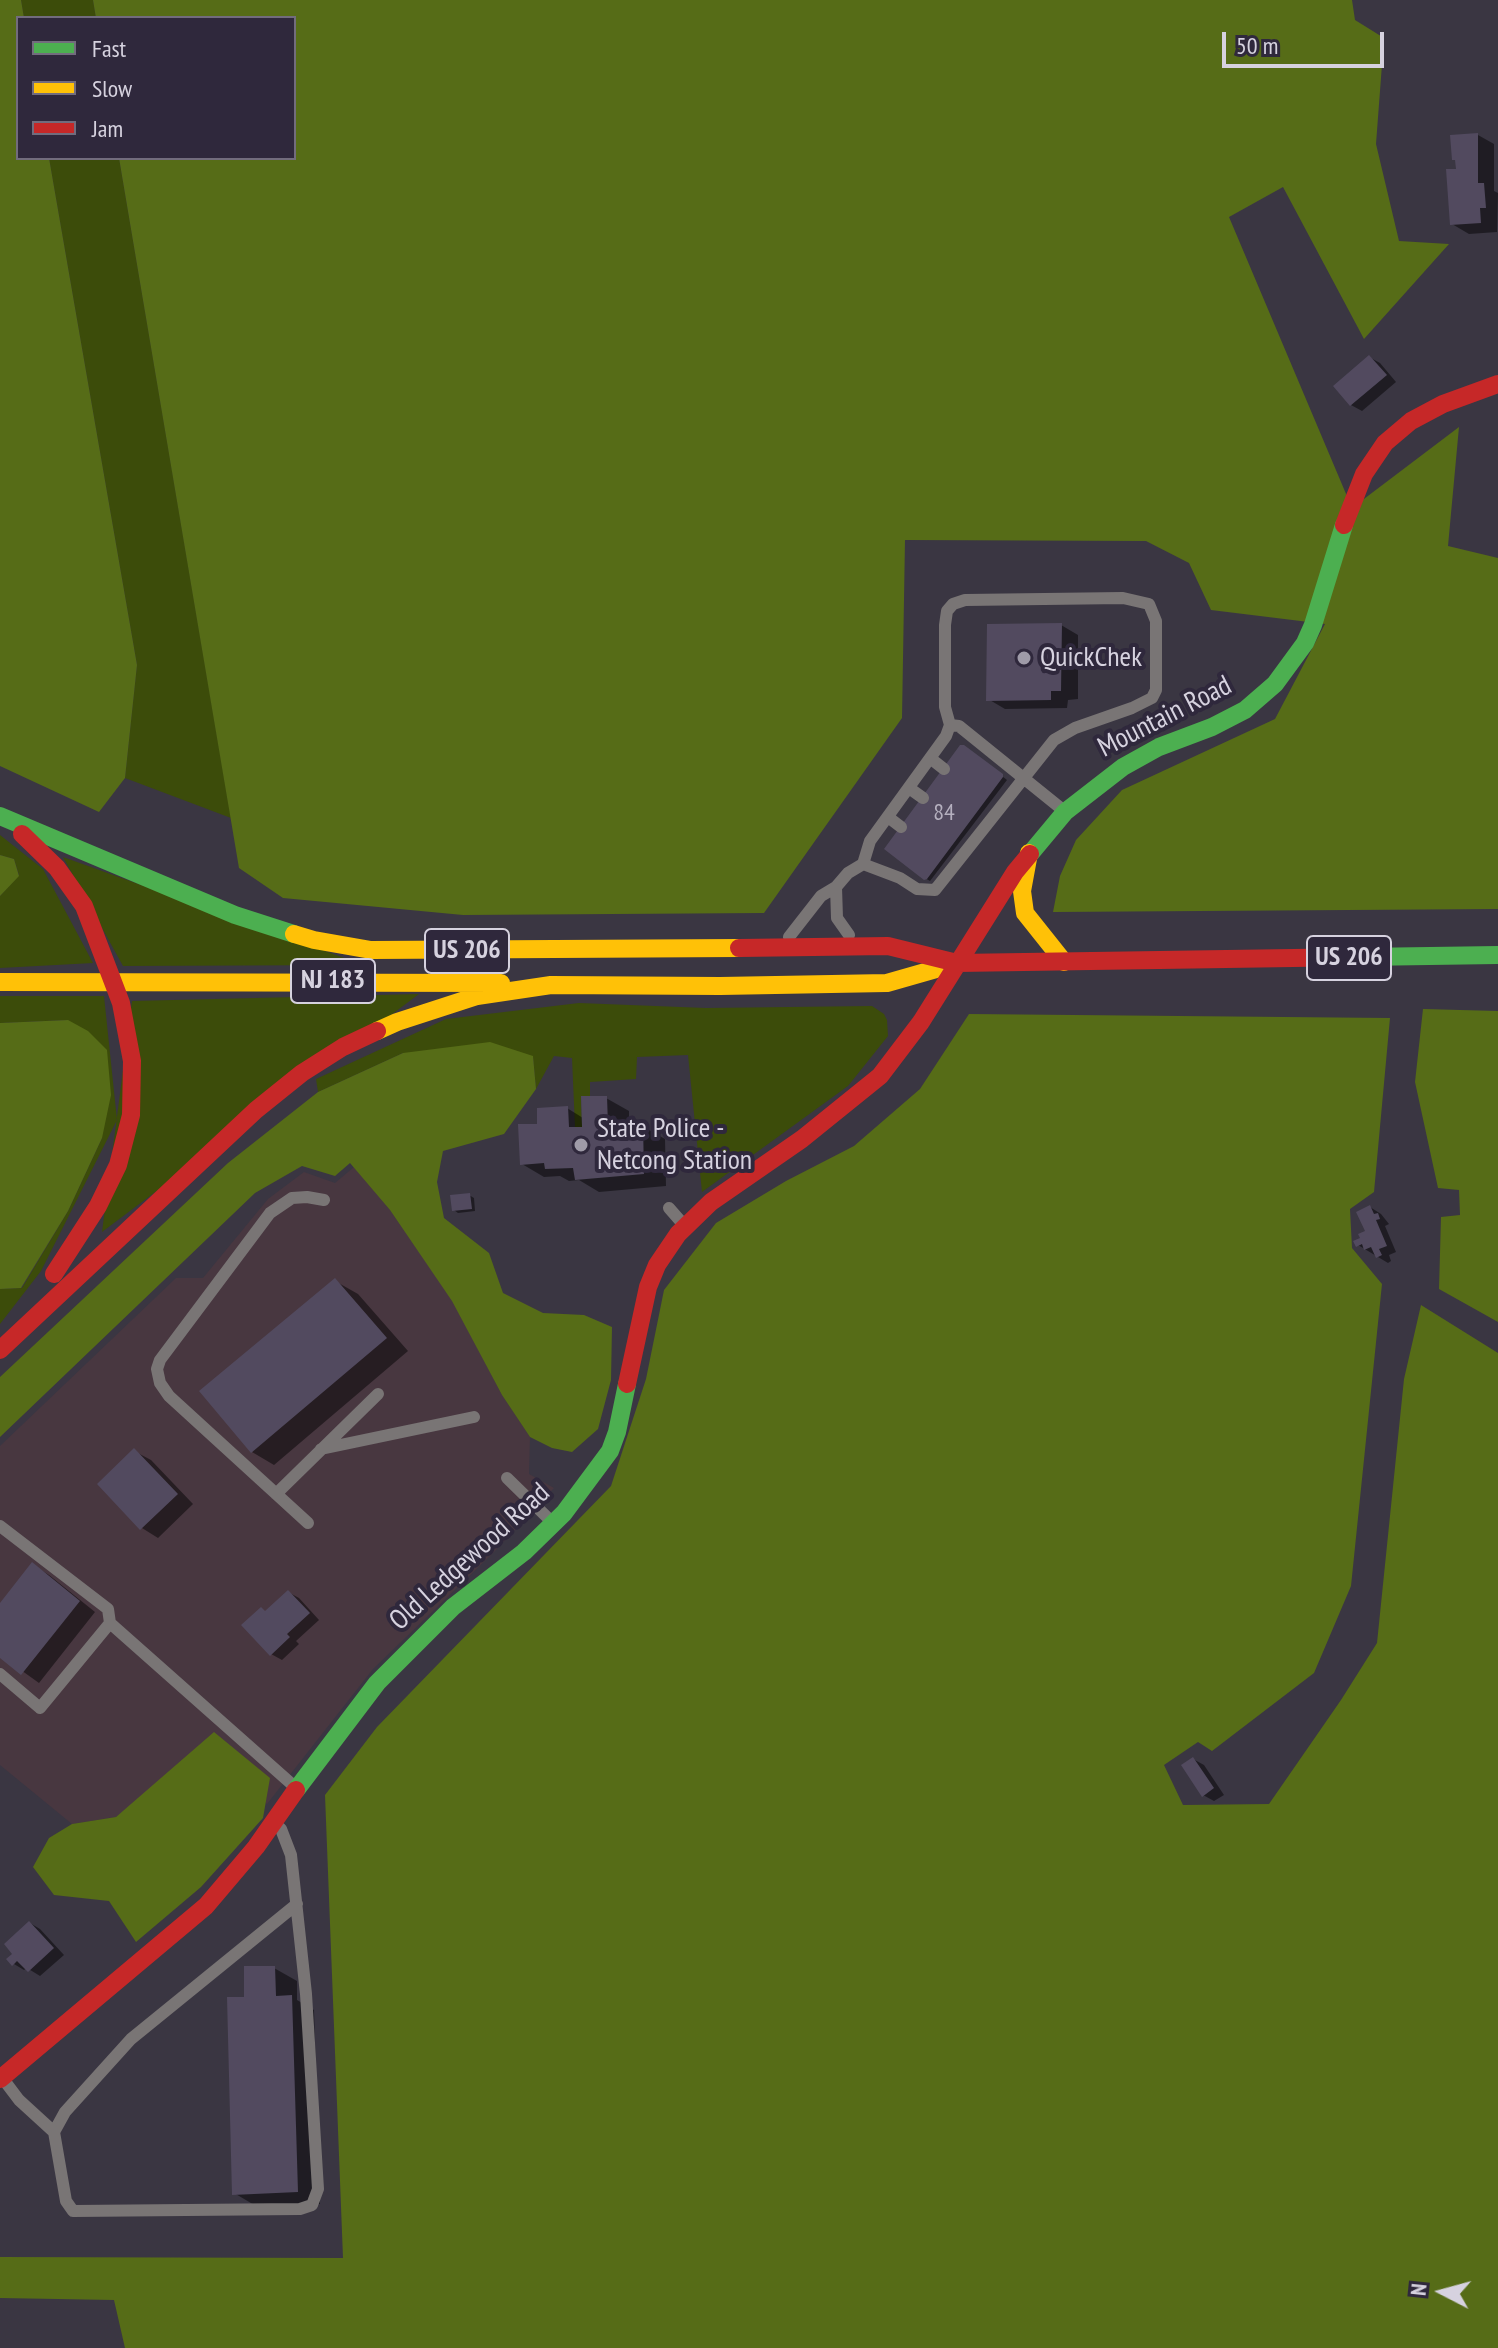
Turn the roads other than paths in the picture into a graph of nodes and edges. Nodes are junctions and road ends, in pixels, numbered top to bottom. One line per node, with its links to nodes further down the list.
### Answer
1 (1498, 384): 10 (main road, Mountain Road)
2 (950, 725): 3 (lane); 5 (lane); 5 (lane)
3 (930, 758): 4 (lane); 6 (lane)
4 (944, 769)
5 (1024, 777): 9 (lane); 10 (lane)
6 (909, 788): 7 (lane); 12 (lane)
7 (923, 798)
8 (986, 800): 9 (lane)
9 (999, 809): 15 (lane)
10 (1065, 812): 16 (main road, Mountain Road)
11 (2, 816): 22 (main road, US 206); 27 (main road)
12 (888, 817): 13 (lane); 18 (lane)
13 (901, 827)
14 (964, 830): 15 (lane)
15 (976, 839): 19 (lane)
16 (1029, 853): 24 (main road); 25 (main road, Mountain Road)
17 (942, 859): 19 (lane)
18 (863, 864): 19 (lane); 20 (lane)
19 (954, 867)
20 (836, 887): 21 (lane); 22 (lane)
21 (864, 946): 22 (main road, US 206); 25 (main road, US 206)
22 (758, 948)
23 (1498, 955): 24 (main road, US 206)
24 (1064, 962): 25 (main road, US 206)
25 (957, 963): 28 (main road, US 206); 31 (main road, Old Ledgewood Road)
26 (0, 982): 27 (main road, NJ 183)
27 (114, 982): 28 (main road, NJ 183); 32 (main road)
28 (551, 985): 32 (main road, US 206)
29 (324, 1200): 37 (lane)
30 (669, 1208): 31 (lane)
31 (686, 1226): 39 (main road, Old Ledgewood Road)
32 (3, 1347)
33 (378, 1394): 35 (lane)
34 (474, 1417): 35 (lane)
35 (321, 1449): 37 (lane)
36 (507, 1478): 39 (lane)
37 (276, 1494): 38 (lane)
38 (308, 1523)
39 (553, 1523): 43 (main road, Old Ledgewood Road)
40 (0, 1526): 41 (lane)
41 (110, 1623): 42 (lane); 43 (lane)
42 (0, 1674)
43 (298, 1789): 44 (main road, Old Ledgewood Road)
44 (274, 1823): 45 (lane); 46 (main road, Old Ledgewood Road)
45 (297, 1904): 47 (lane); 47 (lane)
46 (1, 2078): 47 (lane)
47 (54, 2132)

